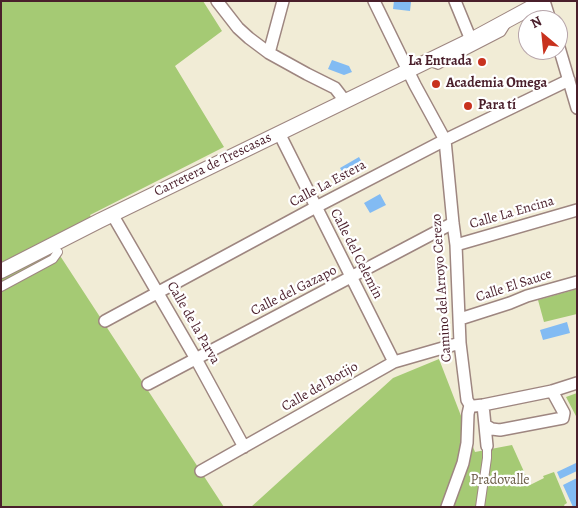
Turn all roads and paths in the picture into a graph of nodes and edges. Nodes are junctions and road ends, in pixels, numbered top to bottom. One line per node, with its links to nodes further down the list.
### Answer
1 (217, 1): 8 (street)
2 (283, 1): 8 (street)
3 (374, 1): 11 (street, Camino del Arroyo Cerezo)
4 (455, 1): 7 (street)
5 (544, 1): 6 (street, Carretera de Trescasas)
6 (511, 19): 7 (street, Carretera de Trescasas); 9 (lane, Carretera de Trescasas)
7 (470, 37): 9 (street, Carretera de Trescasas)
8 (269, 53): 13 (street)
9 (426, 62): 11 (street, Carretera de Trescasas)
10 (571, 66): 12 (street)
11 (408, 71): 13 (street, Carretera de Trescasas); 16 (street, Camino del Arroyo Cerezo)
12 (569, 80): 14 (street); 16 (street, Calle La Estera)
13 (345, 102): 15 (street, Carretera de Trescasas)
14 (577, 108)
15 (279, 133): 17 (street, Calle del Celemín); 19 (street, Carretera de Trescasas)
16 (445, 140): 17 (street, Calle La Estera); 20 (street, Camino del Arroyo Cerezo)
17 (316, 207): 24 (street, Calle del Celemín); 27 (street, Calle La Estera)
18 (577, 210): 21 (street, Calle La Encina)
19 (112, 214): 23 (street, Carretera de Trescasas); 27 (street, Calle de la Parva)
20 (453, 223): 21 (street, Camino del Arroyo Cerezo); 24 (street, Calle del Gazapo)
21 (456, 245): 28 (street, Camino del Arroyo Cerezo)
22 (58, 252): 26 (street)
23 (1, 271)
24 (351, 278): 31 (street, Calle del Gazapo); 32 (street, Calle del Celemín)
25 (577, 282): 28 (street, Calle El Sauce)
26 (1, 287)
27 (158, 292): 29 (street, Calle La Estera); 31 (street, Calle de la Parva)
28 (460, 319): 30 (street, Camino del Arroyo Cerezo)
29 (105, 321)
30 (460, 343): 32 (street, Calle del Botijo); 36 (street, Camino del Arroyo Cerezo)
31 (196, 358): 34 (street, Calle del Gazapo); 40 (street, Calle de la Parva)
32 (394, 362): 40 (street, Calle del Botijo)
33 (577, 383): 35 (street)
34 (148, 384)
35 (552, 391): 37 (street); 38 (street)
36 (470, 405): 37 (street); 42 (street, Camino del Arroyo Cerezo)
37 (483, 406): 38 (street)
38 (485, 425): 39 (street)
39 (487, 446): 43 (street)
40 (244, 448): 41 (street, Calle del Botijo)
41 (201, 472)
42 (446, 507)
43 (480, 507)

